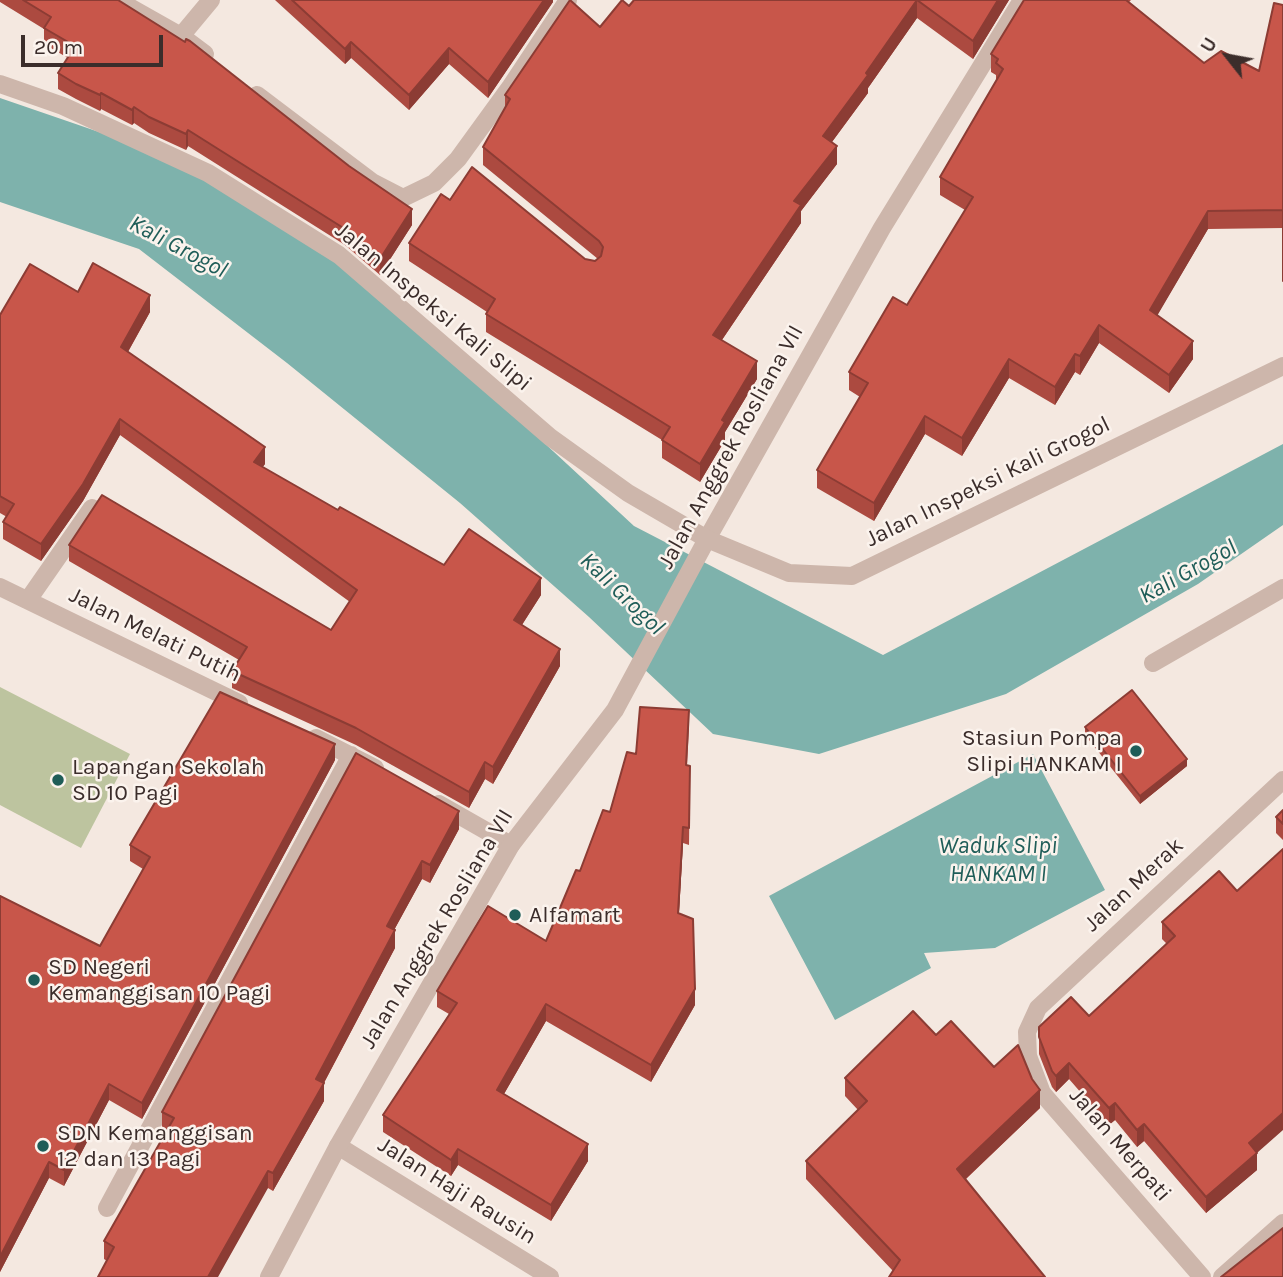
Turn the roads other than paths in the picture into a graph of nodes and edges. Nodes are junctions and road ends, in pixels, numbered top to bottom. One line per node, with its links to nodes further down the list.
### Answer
1 (117, 0): 5 (street)
2 (211, 0): 5 (street)
3 (568, 0): 8 (street)
4 (1022, 0): 11 (street, Jalan Anggrek Rosliana VII)
5 (181, 36): 6 (street)
6 (223, 69)
7 (0, 84): 11 (street, Jalan Inspeksi Kali Slipi)
8 (245, 85)
9 (1283, 366): 11 (street, Jalan Inspeksi Kali Grogol)
10 (92, 508): 14 (street)
11 (706, 539): 22 (street, Jalan Anggrek Rosliana VII)
12 (0, 587): 14 (street, Jalan Melati Putih)
13 (1283, 588): 15 (street)
14 (28, 600): 16 (street, Jalan Melati Putih)
15 (1153, 663)
16 (253, 710)
17 (302, 732): 18 (street)
18 (351, 755): 19 (street); 25 (street)
19 (386, 774)
20 (1283, 780): 23 (street, Jalan Merak)
21 (421, 794): 22 (street)
22 (511, 845): 24 (street, Jalan Anggrek Rosliana VII)
23 (1027, 1032): 29 (street, Jalan Merpati)
24 (338, 1146): 27 (street, Jalan Anggrek Rosliana VII); 28 (street, Jalan Haji Rausin)
25 (107, 1208)
26 (1283, 1223): 30 (street)
27 (269, 1277)
28 (550, 1277)
29 (1202, 1277)
30 (1222, 1277)

